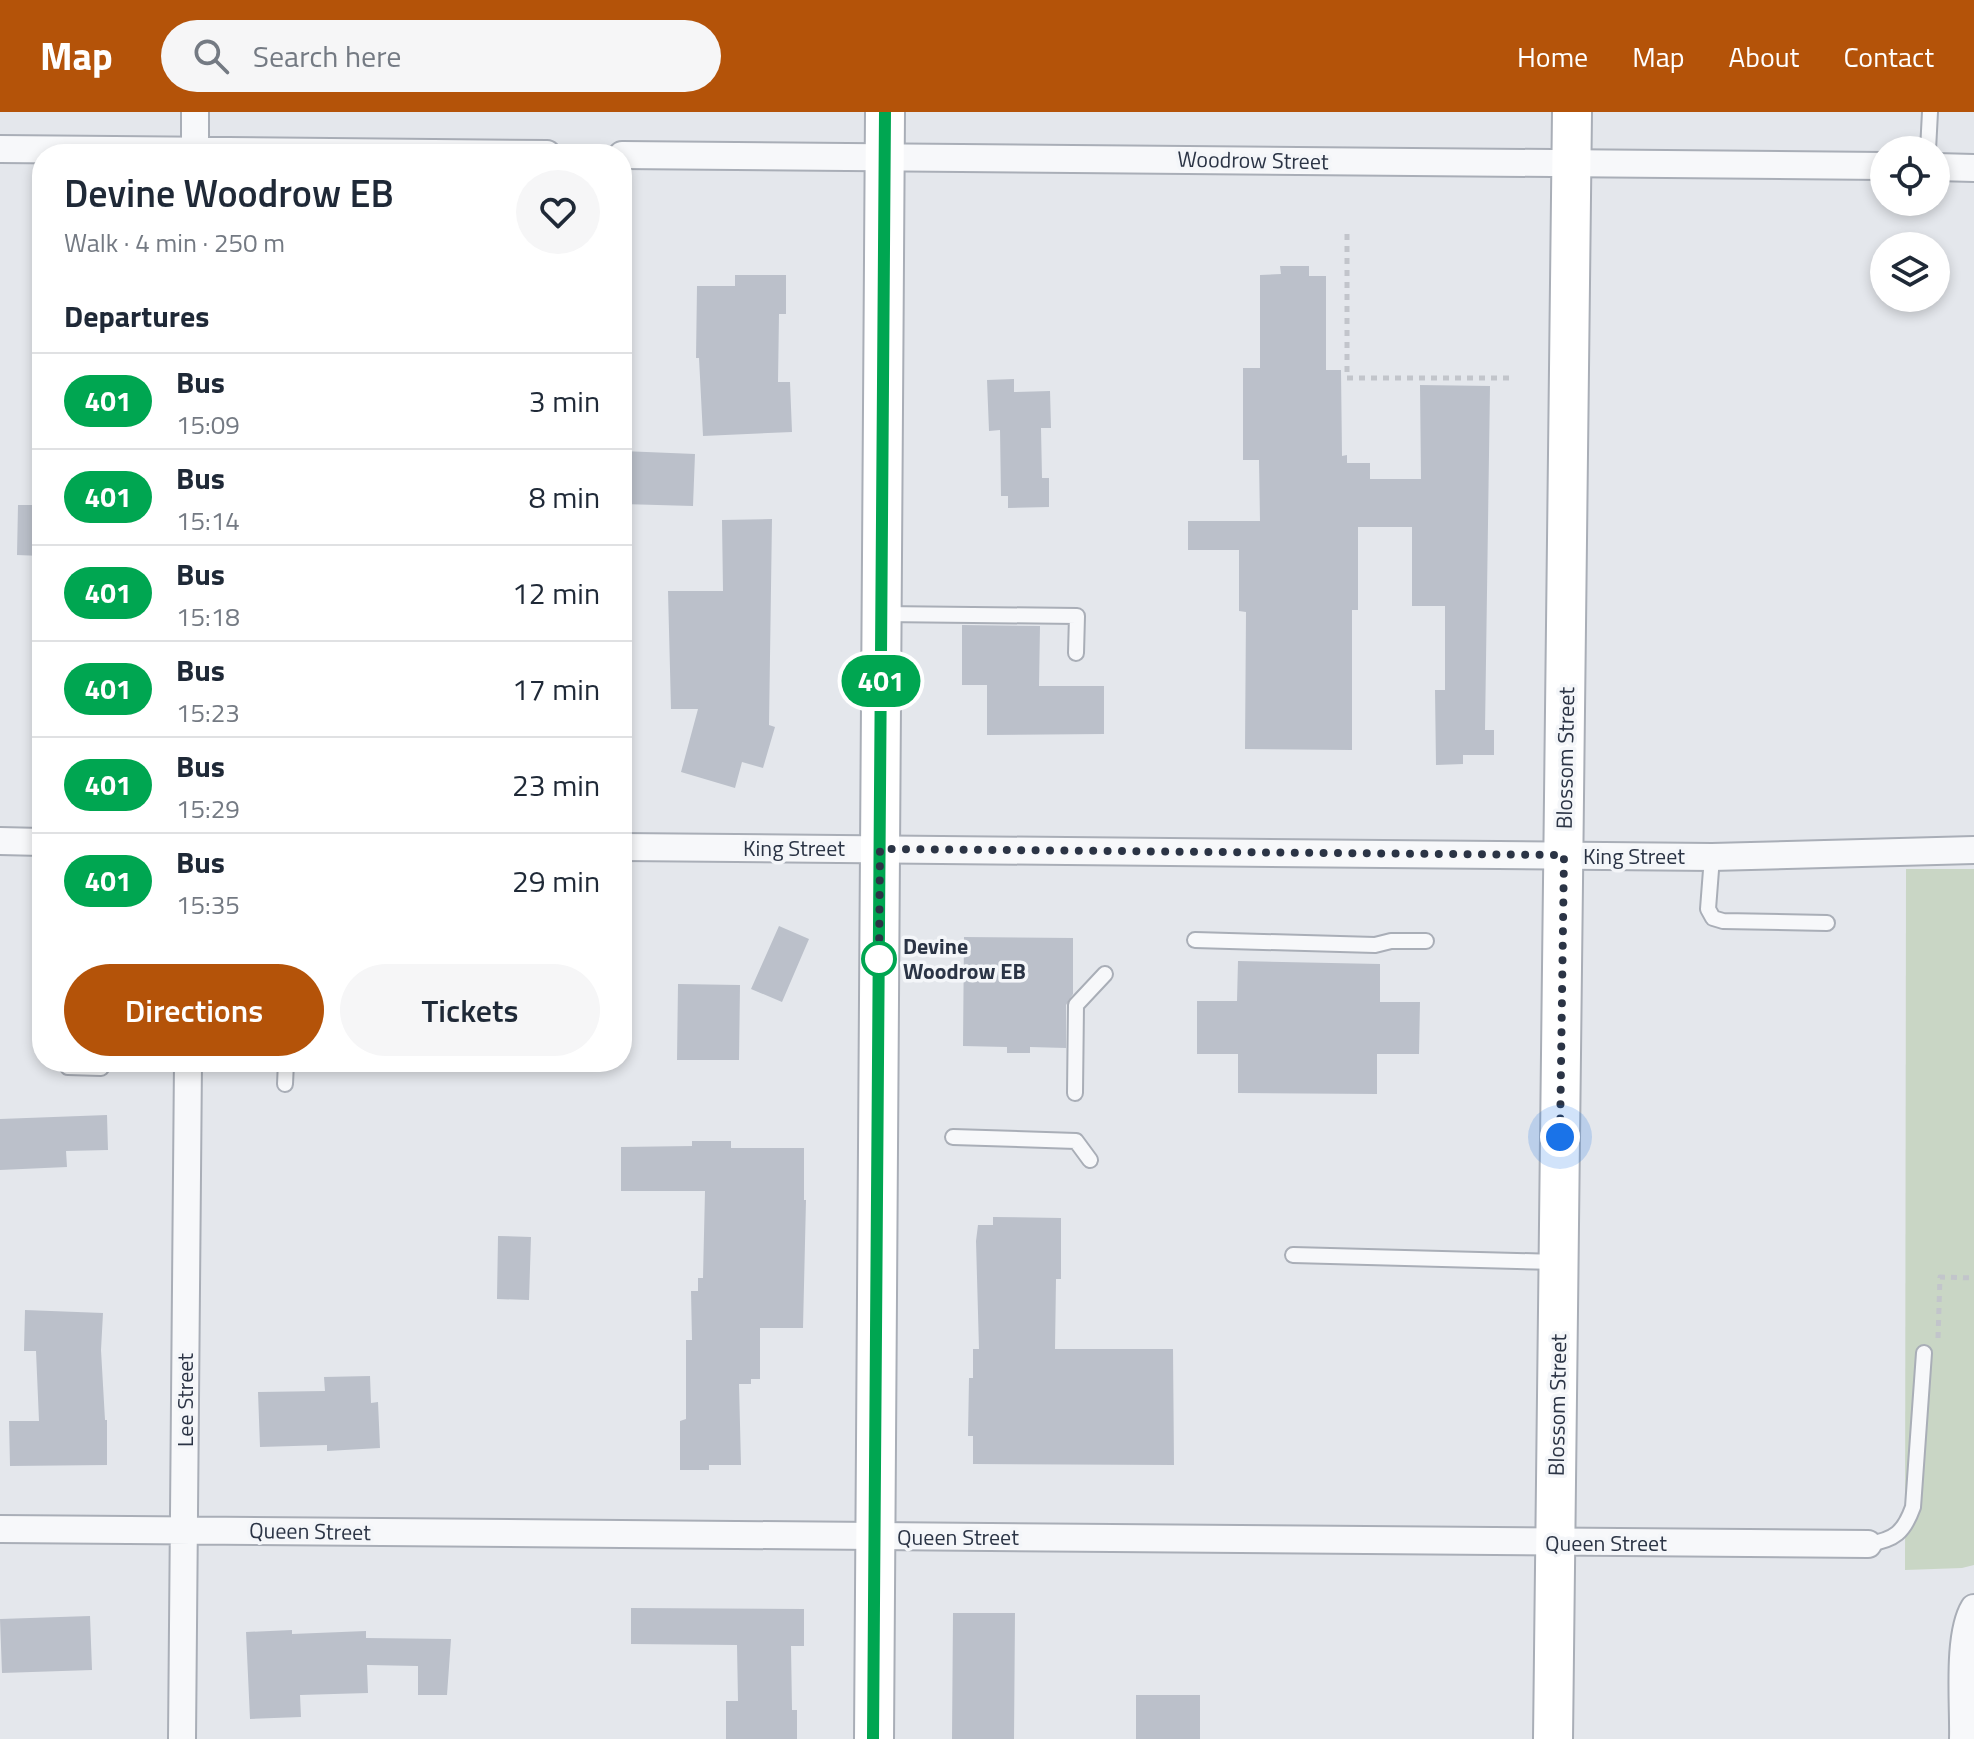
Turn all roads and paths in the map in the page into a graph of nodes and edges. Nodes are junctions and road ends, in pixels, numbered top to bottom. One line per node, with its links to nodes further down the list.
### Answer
1 (195, 112): 6 (street)
2 (885, 112): 10 (main road)
3 (1572, 112): 11 (main road, Blossom Street)
4 (1930, 112): 5 (lane)
5 (1929, 136)
6 (195, 144)
7 (0, 149): 8 (street)
8 (32, 149)
9 (632, 155): 10 (street, Woodrow Street)
10 (885, 157): 11 (street, Woodrow Street); 17 (main road)
11 (1572, 163): 12 (street, Woodrow Street); 24 (main road, Blossom Street)
12 (1870, 166)
13 (1950, 167): 14 (street)
14 (1974, 168)
15 (1347, 234): 16 (path)
16 (1509, 378)
17 (881, 614): 18 (lane); 22 (main road)
18 (1076, 653)
19 (0, 841): 20 (street)
20 (32, 842)
21 (632, 847): 22 (street, King Street)
22 (880, 849): 24 (street, King Street); 43 (main road)
23 (1974, 850): 25 (street, King Street)
24 (1564, 855): 25 (street, King Street); 37 (main road, Blossom Street)
25 (1712, 857): 26 (lane)
26 (1827, 923)
27 (1195, 940): 28 (lane)
28 (1426, 941)
29 (1105, 974): 33 (lane)
30 (188, 1072): 42 (street, Lee Street)
31 (286, 1072): 32 (lane)
32 (285, 1084)
33 (1075, 1093)
34 (953, 1137): 35 (lane)
35 (1090, 1160)
36 (1293, 1255): 37 (lane)
37 (1559, 1262): 44 (main road, Blossom Street)
38 (1974, 1278): 39 (path)
39 (1937, 1345)
40 (1924, 1353): 45 (lane)
41 (0, 1529): 42 (street, Queen Street)
42 (184, 1530): 43 (street, Queen Street); 47 (street, Lee Street)
43 (875, 1536): 44 (street, Queen Street); 48 (main road)
44 (1555, 1542): 45 (street, Queen Street); 49 (main road, Blossom Street)
45 (1868, 1544)
46 (1974, 1608): 50 (street)
47 (182, 1739)
48 (874, 1739)
49 (1553, 1739)
50 (1963, 1739)

